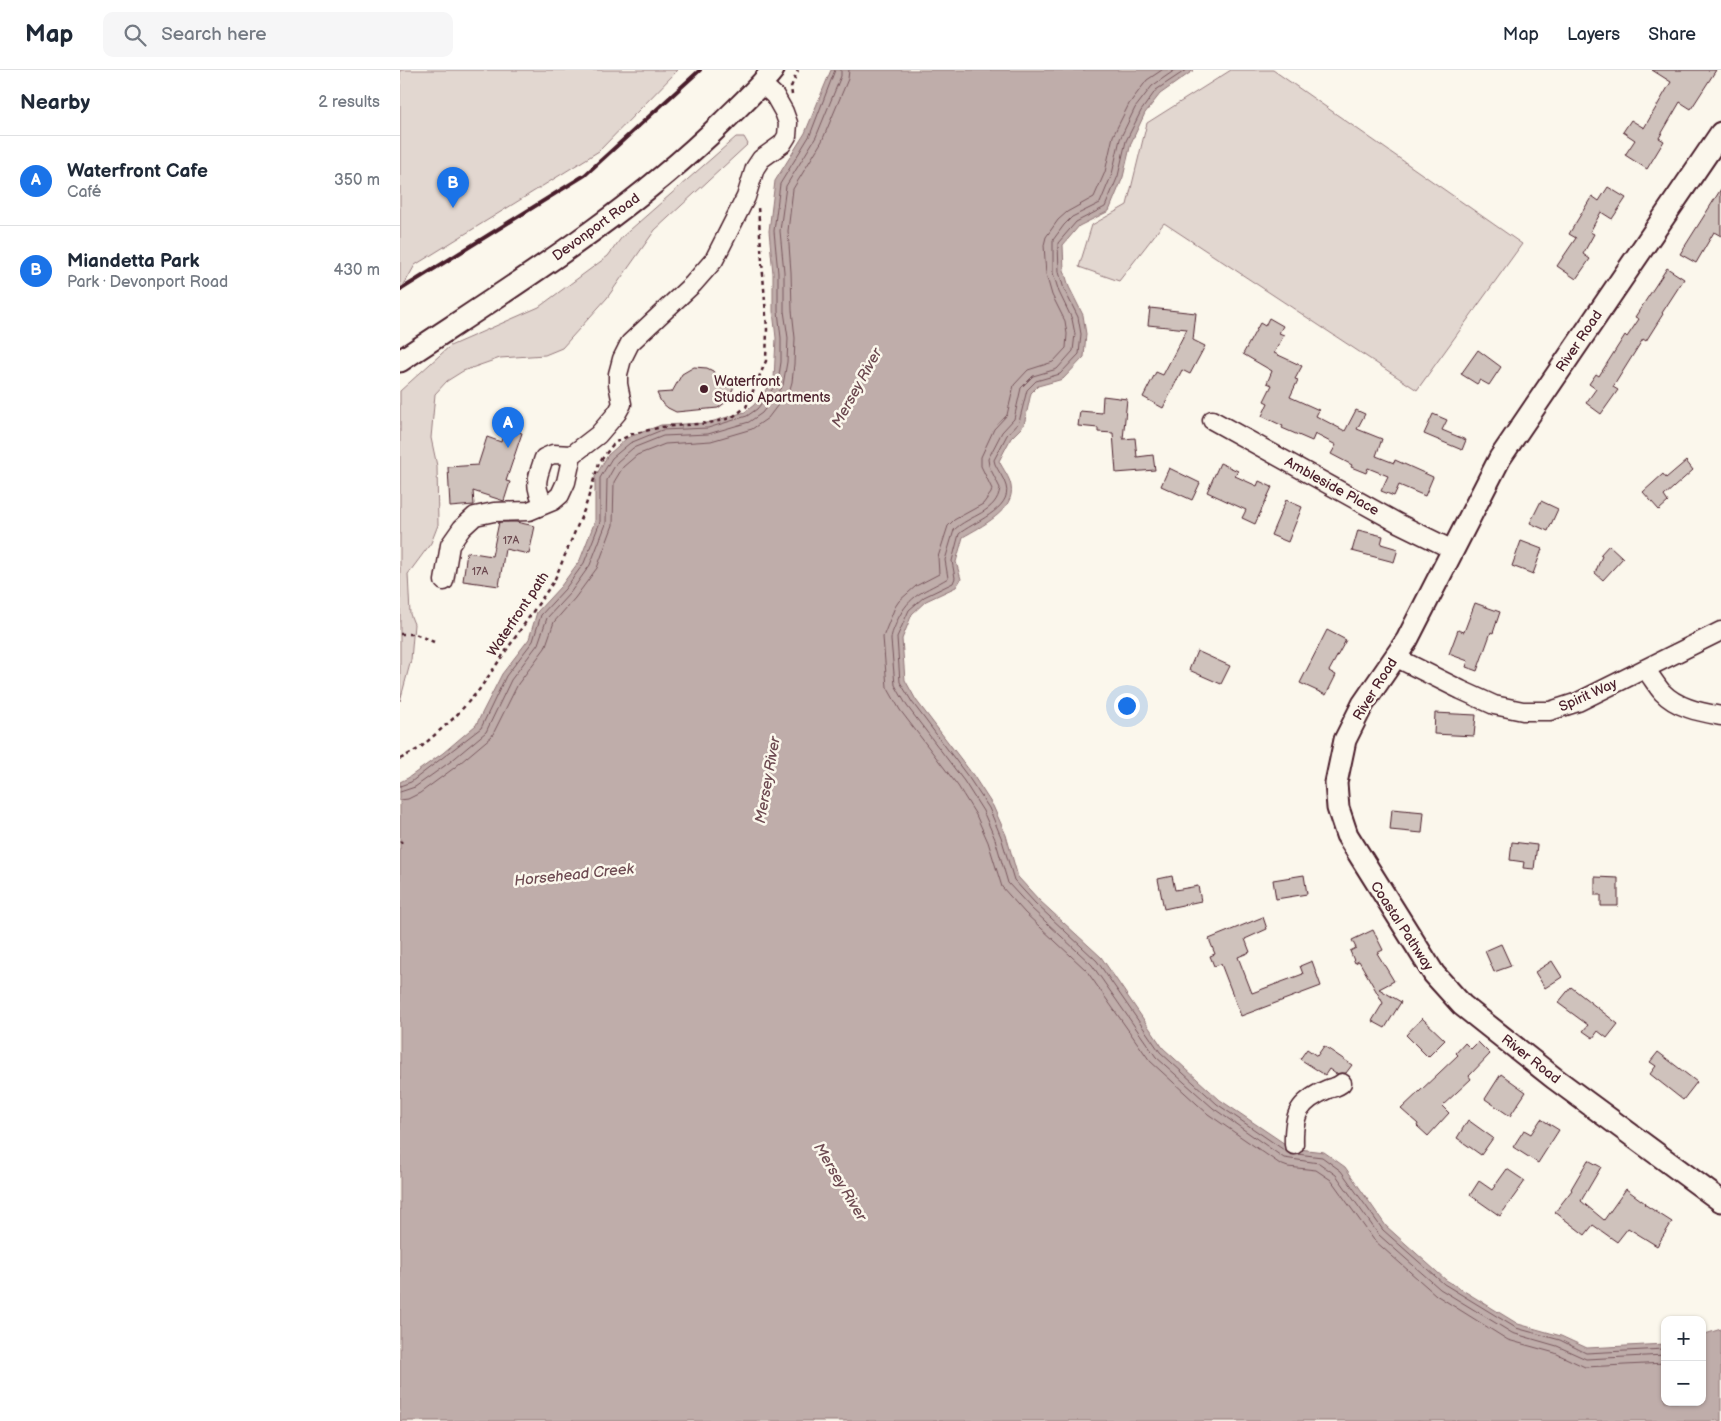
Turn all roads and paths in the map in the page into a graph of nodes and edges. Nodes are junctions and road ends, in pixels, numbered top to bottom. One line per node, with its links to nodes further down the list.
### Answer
1 (798, 70): 3 (path)
2 (767, 77): 6 (main road, Devonport Road); 8 (street)
3 (792, 96)
4 (1721, 133): 10 (main road, River Road)
5 (758, 204): 18 (path, Waterfront path)
6 (400, 361)
7 (1212, 420): 10 (street, Ambleside Place)
8 (572, 455): 9 (street); 9 (street)
9 (544, 504): 11 (street)
10 (1453, 550): 15 (main road, River Road)
11 (444, 581)
12 (1721, 630): 16 (street, Spirit Way)
13 (400, 634): 14 (path)
14 (434, 642)
15 (1395, 657): 16 (street, Spirit Way); 21 (main road, River Road)
16 (1645, 669): 17 (street)
17 (1721, 716)
18 (400, 759)
19 (1342, 1083): 20 (street)
20 (1294, 1145)
21 (1721, 1201)

